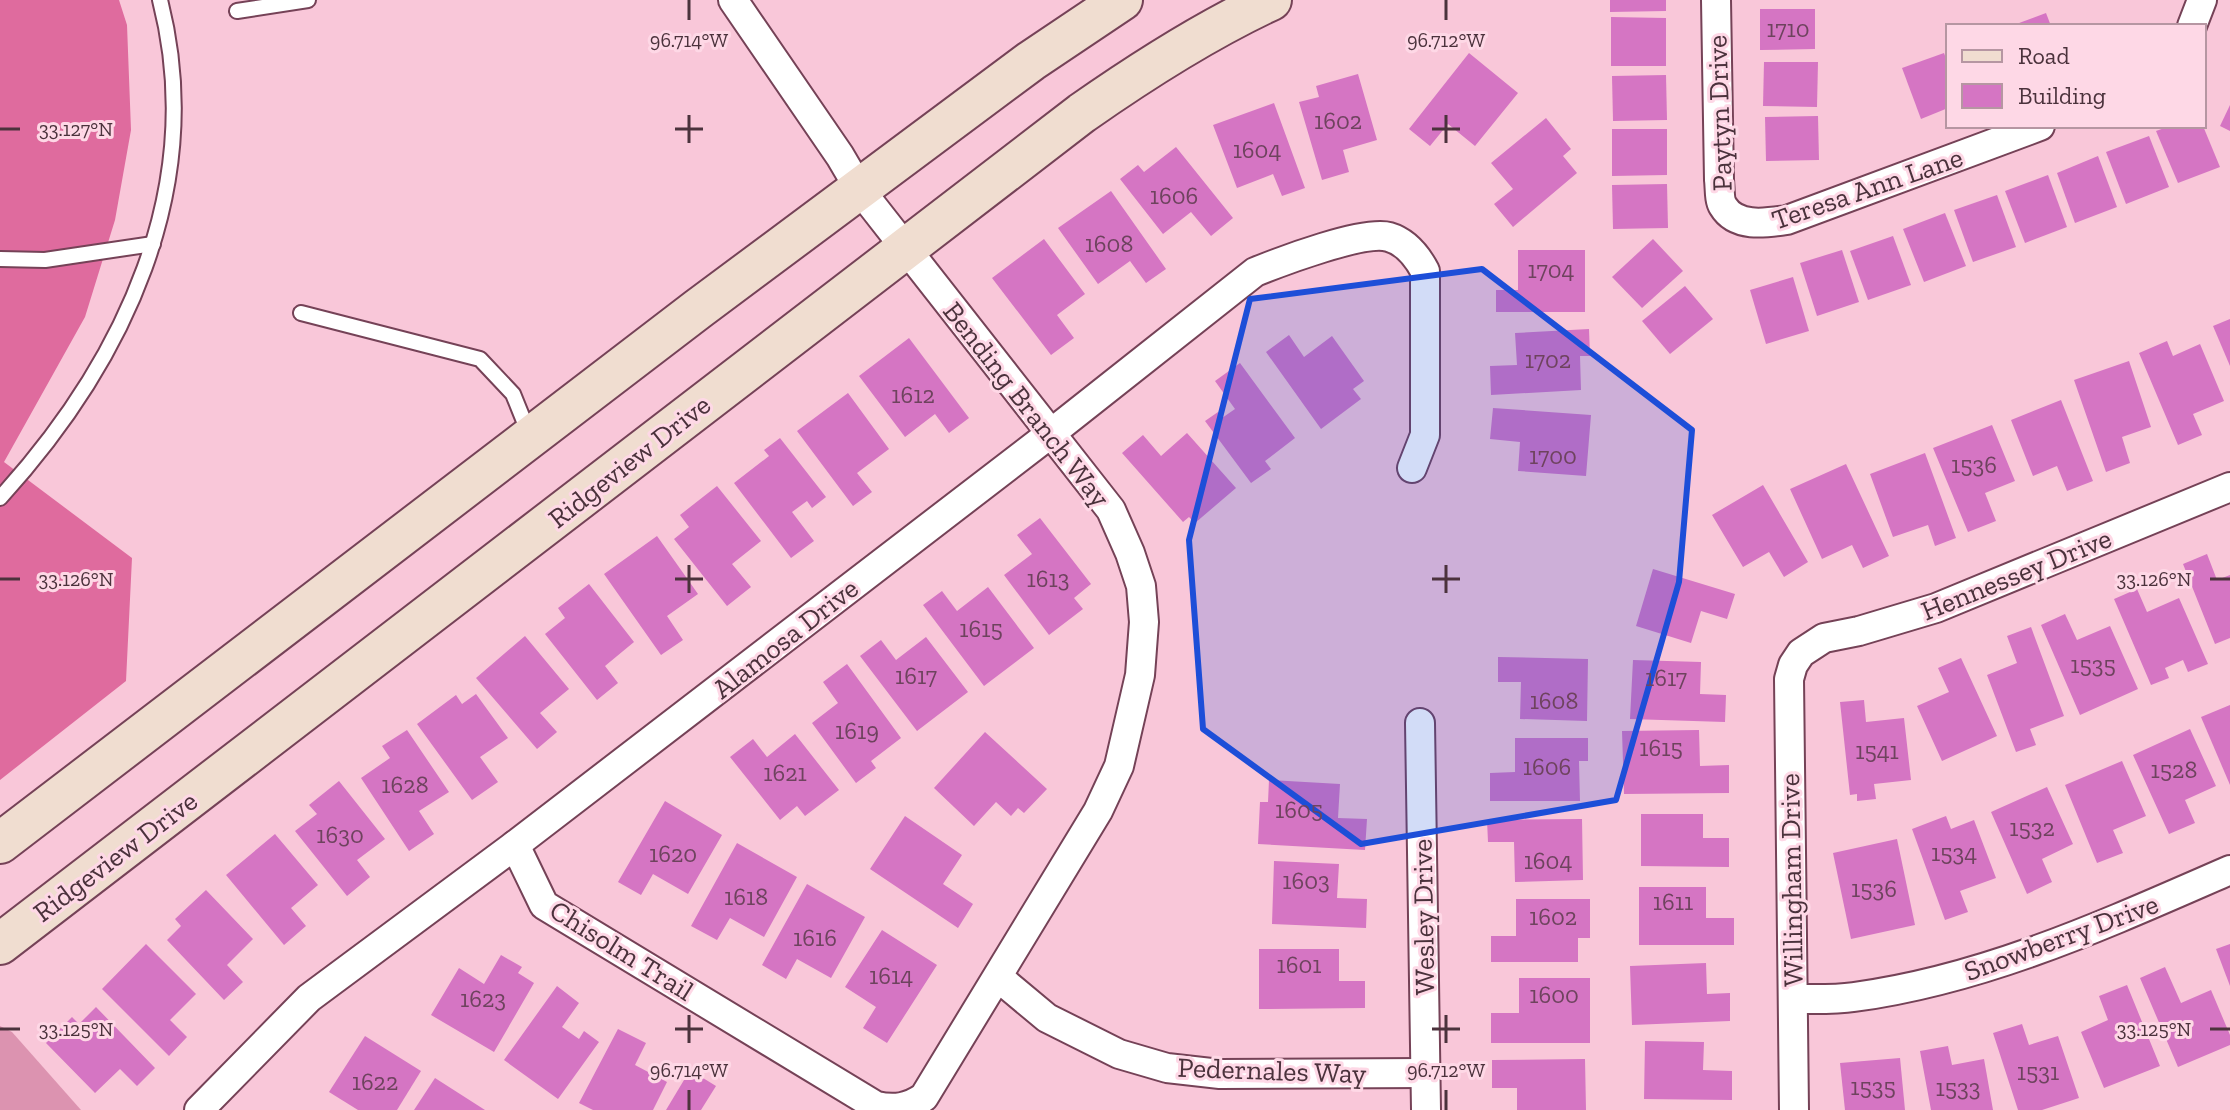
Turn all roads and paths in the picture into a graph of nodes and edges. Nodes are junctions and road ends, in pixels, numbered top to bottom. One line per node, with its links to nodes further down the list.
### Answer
1 (160, 0): 13 (lane)
2 (308, 0): 8 (lane)
3 (733, 0): 11 (street, Bending Branch Way)
4 (1122, 0): 11 (main road)
5 (1271, 0): 14 (main road, Ridgeview Drive)
6 (1716, 0): 12 (street, Paytyn Drive)
7 (2202, 0): 9 (street)
8 (237, 11)
9 (2193, 24)
10 (2035, 128): 12 (street, Teresa Ann Lane)
11 (860, 190): 14 (street, Bending Branch Way); 18 (main road)
12 (1738, 219)
13 (153, 244): 15 (lane); 21 (lane)
14 (906, 248): 17 (street, Bending Branch Way); 27 (main road, Ridgeview Drive)
15 (0, 259)
16 (301, 313): 18 (lane)
17 (1050, 434): 19 (street, Alamosa Drive); 25 (street, Alamosa Drive); 28 (street, Bending Branch Way)
18 (530, 437): 24 (main road)
19 (1412, 468)
20 (2230, 487): 22 (street, Hennessey Drive)
21 (0, 498)
22 (1801, 653): 29 (street, Willingham Drive)
23 (1420, 723): 30 (street, Wesley Drive)
24 (0, 843)
25 (515, 845): 28 (street, Chisolm Trail); 31 (street, Alamosa Drive)
26 (2230, 870): 29 (street, Snowberry Drive)
27 (0, 944)
28 (999, 978): 30 (street, Pedernales Way)
29 (1793, 999): 33 (street, Willingham Drive)
30 (1426, 1073): 32 (street, Wesley Drive)
31 (211, 1106)
32 (1426, 1110)
33 (1794, 1110)

